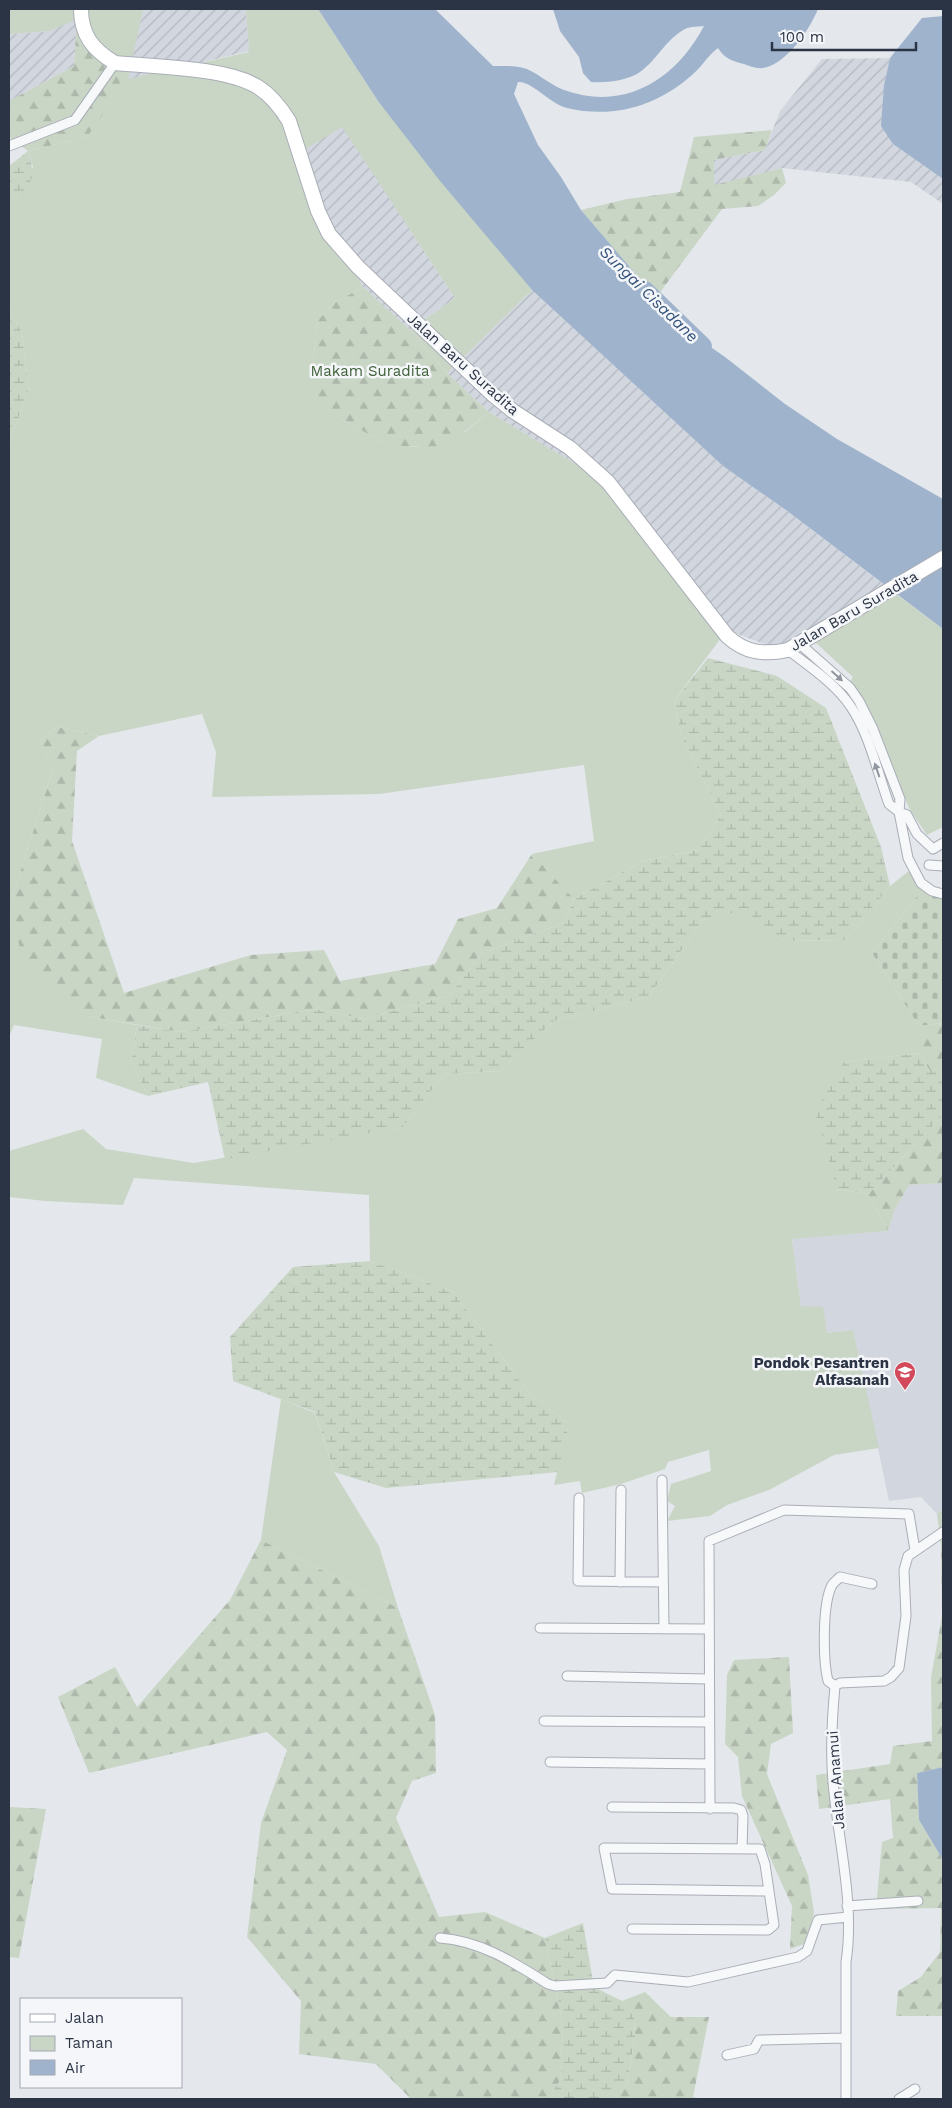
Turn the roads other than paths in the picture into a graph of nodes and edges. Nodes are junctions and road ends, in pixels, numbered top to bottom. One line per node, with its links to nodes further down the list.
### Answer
1 (81, 9): 2 (main road)
2 (115, 63): 3 (street); 5 (main road, Jalan Baru Suradita)
3 (9, 146)
4 (943, 558): 5 (main road, Jalan Baru Suradita)
5 (799, 644): 6 (street, one-way to 5); 6 (street, one-way to 6)
6 (898, 812): 7 (street); 10 (street)
7 (943, 843)
8 (929, 865): 9 (street)
9 (943, 866)
10 (943, 894)
11 (662, 1480): 17 (street)
12 (620, 1490): 16 (street)
13 (579, 1498): 16 (street)
14 (943, 1532): 15 (street)
15 (915, 1550): 21 (street); 24 (street)
16 (620, 1582): 17 (street)
17 (663, 1582): 20 (street)
18 (872, 1584): 24 (street)
19 (540, 1628): 20 (street)
20 (664, 1629): 21 (street)
21 (708, 1629): 23 (street)
22 (567, 1676): 23 (street)
23 (708, 1679): 26 (street)
24 (835, 1686): 34 (street, Jalan Anamui)
25 (544, 1721): 26 (street)
26 (709, 1722): 28 (street)
27 (550, 1762): 28 (street)
28 (710, 1764): 30 (street)
29 (612, 1807): 30 (street)
30 (710, 1809): 31 (street)
31 (742, 1849): 32 (street); 32 (street)
32 (768, 1891): 36 (street)
33 (918, 1901): 34 (street)
34 (847, 1906): 35 (street, Jalan Anamui)
35 (848, 1917): 37 (street); 38 (street, Jalan Anamui)
36 (632, 1929)
37 (440, 1938)
38 (845, 2038): 39 (street); 41 (street, Jalan Anamui)
39 (728, 2055)
40 (915, 2089): 42 (street)
41 (846, 2099)
42 (899, 2099)

